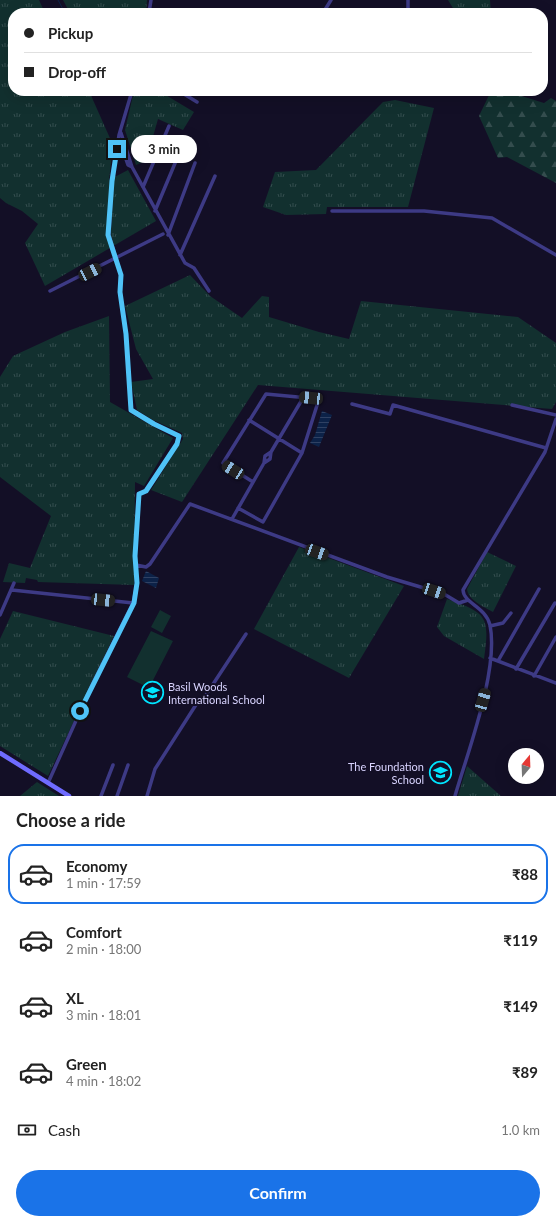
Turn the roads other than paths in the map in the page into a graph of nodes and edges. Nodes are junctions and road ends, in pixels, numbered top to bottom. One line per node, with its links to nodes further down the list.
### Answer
1 (131, 96): 5 (street)
2 (188, 96): 3 (street)
3 (197, 102)
4 (169, 126): 11 (street)
5 (120, 132): 6 (street); 9 (street)
6 (119, 138): 9 (street); 18 (street)
7 (181, 149): 13 (street)
8 (196, 163): 15 (street)
9 (132, 167): 11 (street)
10 (215, 176): 16 (street)
11 (143, 187): 13 (street)
12 (332, 210): 17 (street)
13 (155, 211): 15 (street)
14 (163, 234): 18 (street)
15 (168, 235): 16 (street)
16 (180, 255): 20 (street)
17 (556, 255)
18 (116, 259): 19 (street); 33 (street)
19 (50, 291)
20 (209, 291)
21 (303, 398): 26 (street); 27 (street); 29 (street)
22 (352, 404): 28 (street)
23 (512, 405): 24 (street)
24 (556, 415)
25 (556, 419): 28 (street)
26 (249, 420): 27 (street); 30 (street)
27 (279, 438): 29 (street); 30 (street)
28 (546, 448): 37 (street)
29 (302, 452): 31 (street)
30 (253, 482): 31 (street)
31 (238, 508): 32 (street)
32 (232, 519): 33 (street); 37 (street)
33 (136, 565): 38 (street)
34 (14, 583): 36 (street)
35 (539, 589): 46 (street)
36 (12, 590): 38 (street); 41 (street)
37 (468, 600): 42 (street)
38 (134, 603): 54 (street)
39 (555, 603): 47 (street)
40 (511, 613): 42 (street)
41 (0, 615)
42 (490, 626): 45 (street)
43 (246, 634): 58 (street)
44 (556, 637): 48 (street)
45 (490, 658): 46 (street); 59 (street)
46 (498, 661): 47 (street)
47 (516, 669): 48 (street)
48 (534, 676): 50 (street)
49 (556, 678): 50 (street)
50 (555, 683)
51 (0, 753): 54 (street)
52 (113, 765): 56 (street)
53 (128, 765): 57 (street)
54 (48, 783): 55 (street)
55 (69, 796)
56 (101, 796)
57 (117, 796)
58 (147, 796)
59 (455, 796)

